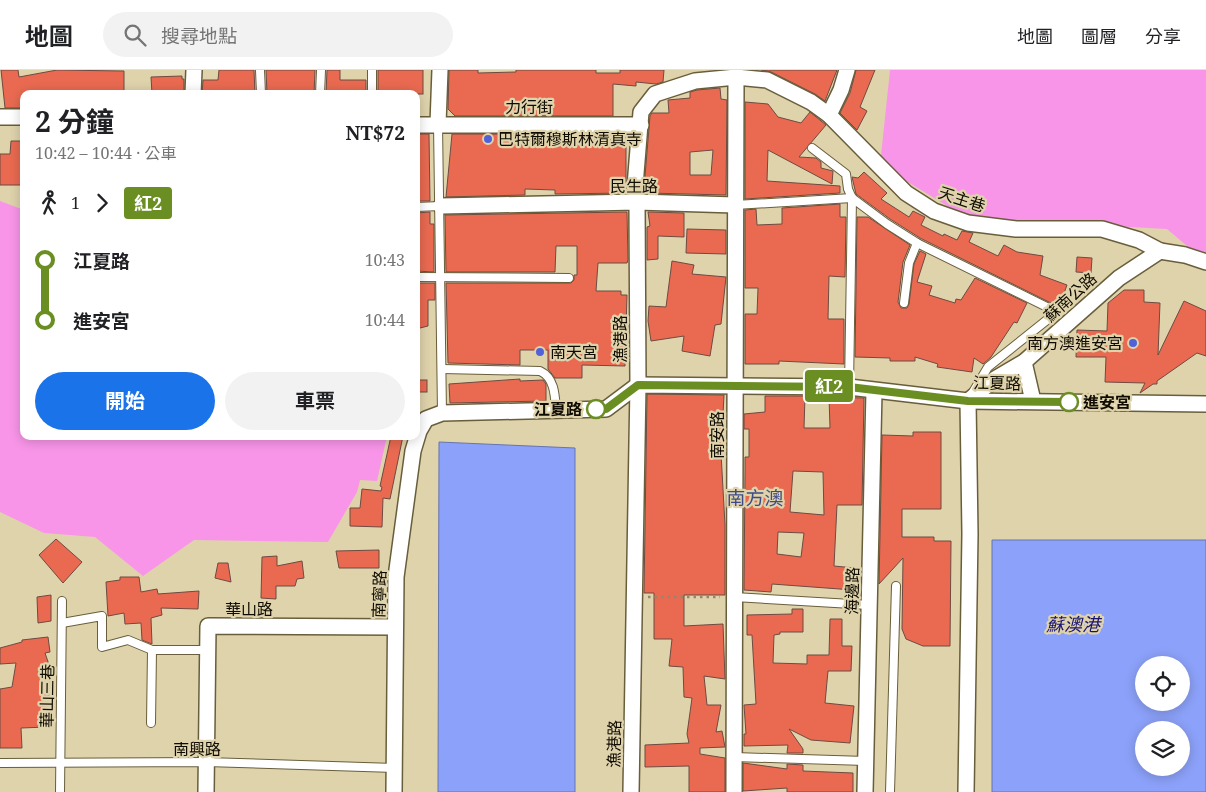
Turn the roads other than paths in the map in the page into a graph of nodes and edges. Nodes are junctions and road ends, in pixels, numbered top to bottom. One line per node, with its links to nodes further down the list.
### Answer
1 (194, 70): 8 (street)
2 (260, 70): 9 (lane)
3 (321, 70): 10 (lane)
4 (372, 70): 11 (lane)
5 (440, 70): 15 (street)
6 (847, 70): 12 (street)
7 (736, 77): 12 (street, 天主巷); 17 (street, 漁港路); 22 (street, 南安路)
8 (193, 90)
9 (260, 90)
10 (320, 90)
11 (372, 90)
12 (829, 115): 25 (street, 天主巷)
13 (0, 117): 14 (street)
14 (20, 117)
15 (438, 124): 16 (street, 力行街); 17 (street, 力行街); 21 (lane)
16 (420, 125)
17 (641, 125): 20 (street, 漁港路)
18 (812, 148): 19 (lane)
19 (852, 198): 22 (lane, 民生路); 24 (lane); 35 (lane)
20 (637, 202): 21 (street, 民生路); 22 (street, 民生路); 33 (street, 漁港路)
21 (441, 206): 23 (lane, 民生路); 28 (lane)
22 (735, 206): 34 (street, 南安路)
23 (420, 207)
24 (917, 243): 30 (lane); 37 (lane)
25 (1160, 251): 26 (street); 31 (street, 蘇南公路)
26 (1206, 262)
27 (420, 277): 28 (lane)
28 (441, 278): 29 (lane); 32 (lane)
29 (569, 278)
30 (904, 303)
31 (1024, 362): 37 (street, 蘇南公路); 38 (street)
32 (442, 369): 40 (lane); 41 (lane)
33 (638, 385): 34 (street, 江夏路); 40 (street); 62 (street, 漁港路)
34 (735, 386): 35 (street, 江夏路); 45 (street, 南安路)
35 (849, 387): 36 (street, 江夏路)
36 (874, 391): 37 (street, 江夏路); 47 (street, 海邊路)
37 (968, 401): 38 (street, 江夏路); 66 (street)
38 (1034, 401): 39 (street, 江夏路)
39 (1206, 404)
40 (556, 411): 41 (street)
41 (442, 414): 42 (street, 南寧路)
42 (420, 429)
43 (416, 440): 49 (street, 南寧路)
44 (896, 586): 65 (lane)
45 (734, 597): 47 (lane); 53 (street, 南安路)
46 (62, 601): 48 (lane, 華山三巷)
47 (869, 605): 54 (street, 海邊路)
48 (62, 624): 50 (lane); 57 (lane, 華山三巷)
49 (395, 627): 51 (street, 華山路); 58 (street, 南寧路)
50 (152, 650): 51 (lane); 52 (lane)
51 (207, 650): 55 (street, 華山路)
52 (151, 723)
53 (734, 757): 54 (lane); 63 (street, 南安路)
54 (866, 761): 64 (street, 海邊路)
55 (206, 762): 57 (lane, 南興路); 58 (lane, 南興路); 60 (street, 華山路)
56 (0, 763): 57 (lane, 南興路)
57 (60, 764): 59 (lane, 華山三巷)
58 (395, 768): 61 (street, 南寧路)
59 (60, 792)
60 (206, 792)
61 (394, 792)
62 (630, 792)
63 (734, 792)
64 (865, 792)
65 (890, 792)
66 (966, 792)

